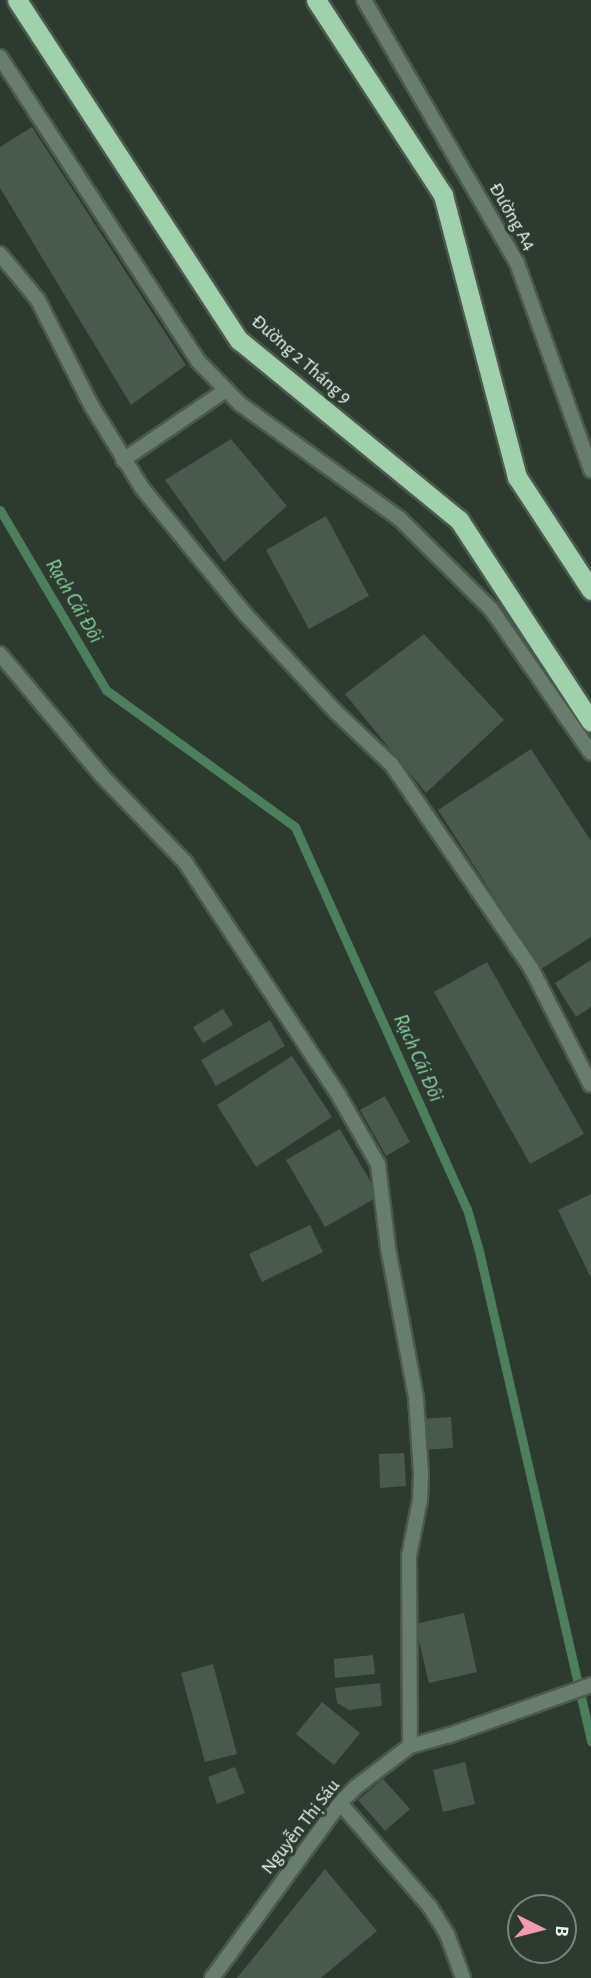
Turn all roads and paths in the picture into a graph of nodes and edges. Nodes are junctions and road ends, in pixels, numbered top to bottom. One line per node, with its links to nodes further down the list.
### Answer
1 (18, 0): 11 (highway, Đường 2 Tháng 9)
2 (316, 0): 9 (highway)
3 (364, 0): 8 (street, Đường A4)
4 (0, 57): 6 (street)
5 (0, 254): 7 (street)
6 (226, 390): 7 (street); 12 (street)
7 (123, 460): 13 (street)
8 (591, 470)
9 (591, 590)
10 (0, 654): 15 (street)
11 (591, 722)
12 (591, 753)
13 (591, 1085)
14 (591, 1685): 15 (street, Nguyễn Thị Sáu)
15 (410, 1745): 16 (street, Nguyễn Thị Sáu)
16 (340, 1803): 17 (street, Nguyễn Thị Sáu); 18 (street)
17 (212, 1978)
18 (463, 1978)

